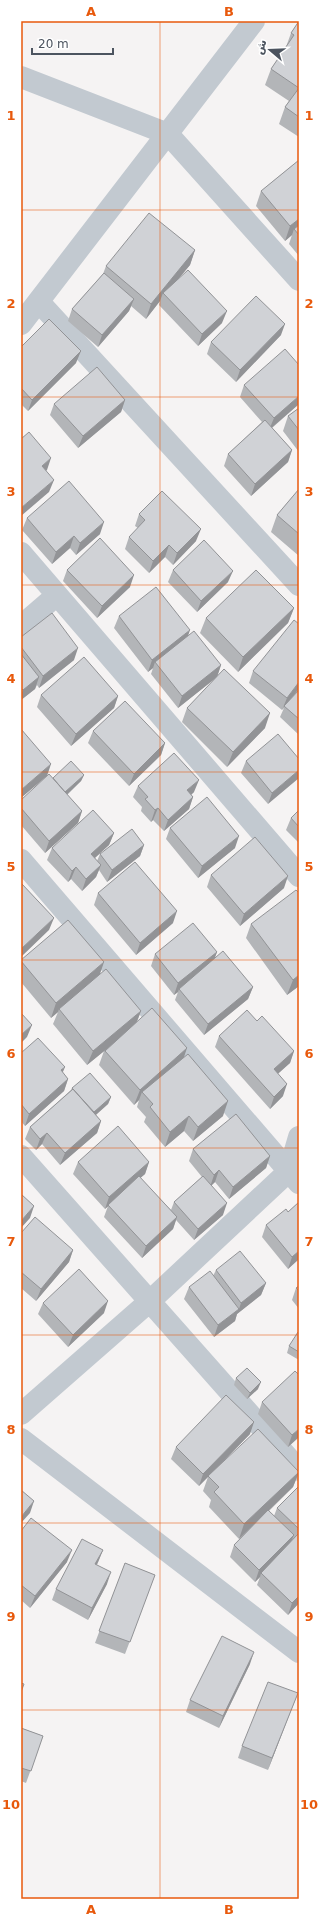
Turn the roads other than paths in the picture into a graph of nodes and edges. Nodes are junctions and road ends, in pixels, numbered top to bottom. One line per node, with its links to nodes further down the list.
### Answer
1 (254, 21): 3 (street)
2 (21, 77): 3 (street)
3 (168, 134): 4 (street); 5 (street)
4 (299, 280)
5 (39, 302): 6 (street); 8 (street)
6 (21, 324)
7 (21, 554): 9 (street)
8 (299, 585)
9 (57, 595): 10 (street); 12 (street)
10 (21, 626)
11 (21, 860): 15 (street)
12 (299, 876)
13 (299, 1136): 15 (street)
14 (21, 1156): 16 (street)
15 (294, 1177): 16 (street)
16 (150, 1301): 17 (street); 19 (street)
17 (21, 1414)
18 (21, 1439): 20 (street)
19 (299, 1470)
20 (299, 1652)

